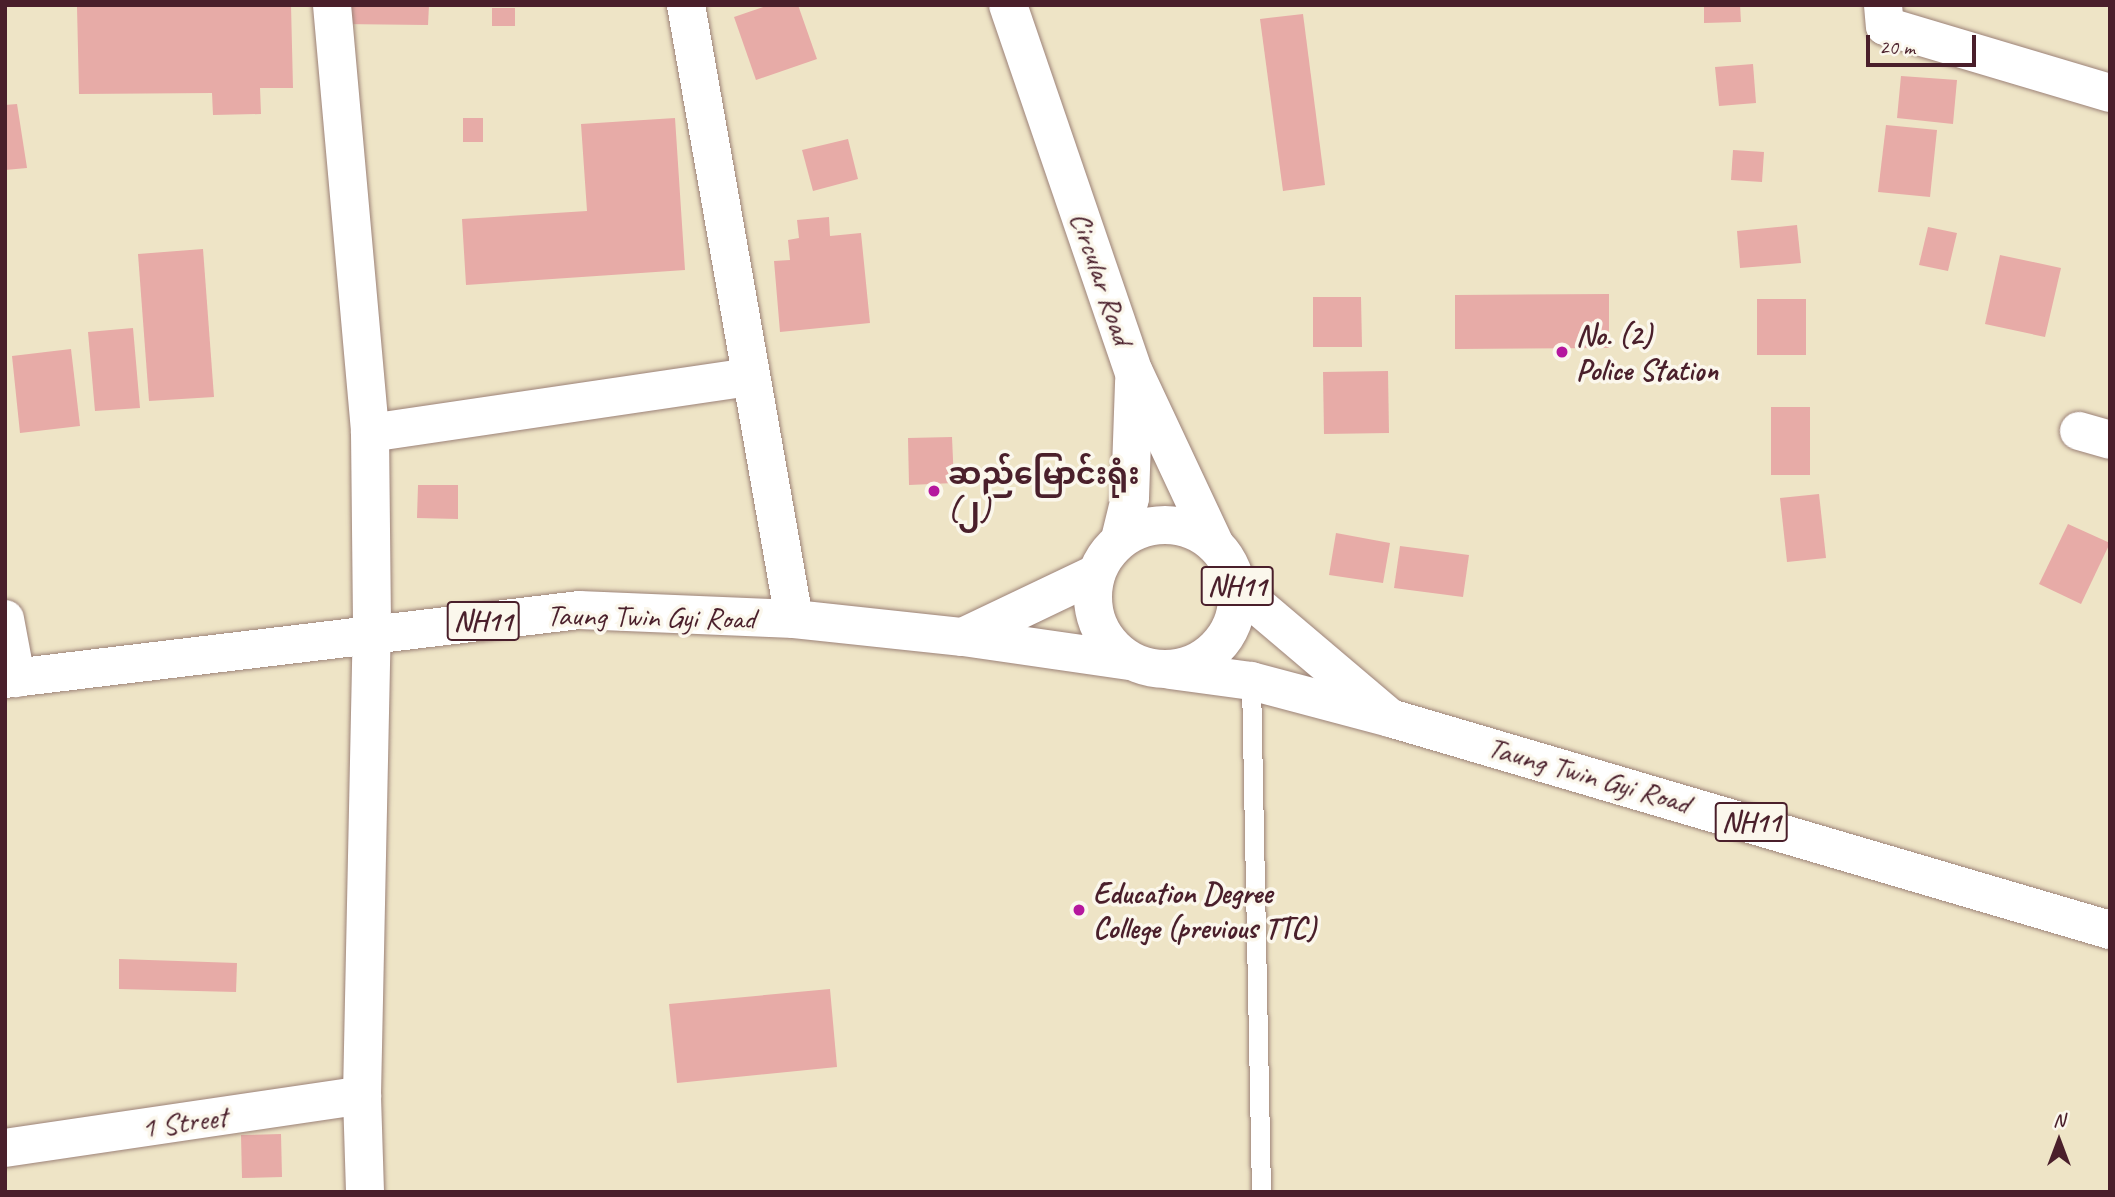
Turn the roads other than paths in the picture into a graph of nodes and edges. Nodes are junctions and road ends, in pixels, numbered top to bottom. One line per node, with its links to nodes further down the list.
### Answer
1 (332, 5): 8 (main road)
2 (686, 5): 7 (main road)
3 (1009, 5): 6 (main road, Circular Road)
4 (1883, 5): 5 (main road)
5 (2110, 93)
6 (1134, 372): 9 (main road); 10 (main road, Circular Road)
7 (751, 377): 8 (main road); 14 (main road)
8 (370, 433): 15 (main road)
9 (1120, 539): 10 (main road, NH11); 11 (main road)
10 (1214, 543): 12 (main road, NH11)
11 (1095, 574): 16 (main road); 17 (main road)
12 (1238, 589): 18 (main road, NH11); 21 (main road)
13 (5, 619): 19 (main road)
14 (794, 619): 15 (main road, Taung Twin Gyi Road / NH11); 16 (main road, Taung Twin Gyi Road / NH11)
15 (372, 635): 19 (main road, Taung Twin Gyi Road / NH11); 23 (main road)
16 (963, 637): 17 (main road, Taung Twin Gyi Road / NH11)
17 (1129, 661): 18 (main road, NH11)
18 (1170, 670): 20 (main road, NH11)
19 (11, 679)
20 (1251, 681): 21 (main road, NH11); 26 (lane)
21 (1390, 718): 22 (main road, Taung Twin Gyi Road / NH11)
22 (2110, 930)
23 (362, 1096): 24 (main road, 1 Street); 25 (main road)
24 (5, 1148)
25 (365, 1192)
26 (1261, 1192)

